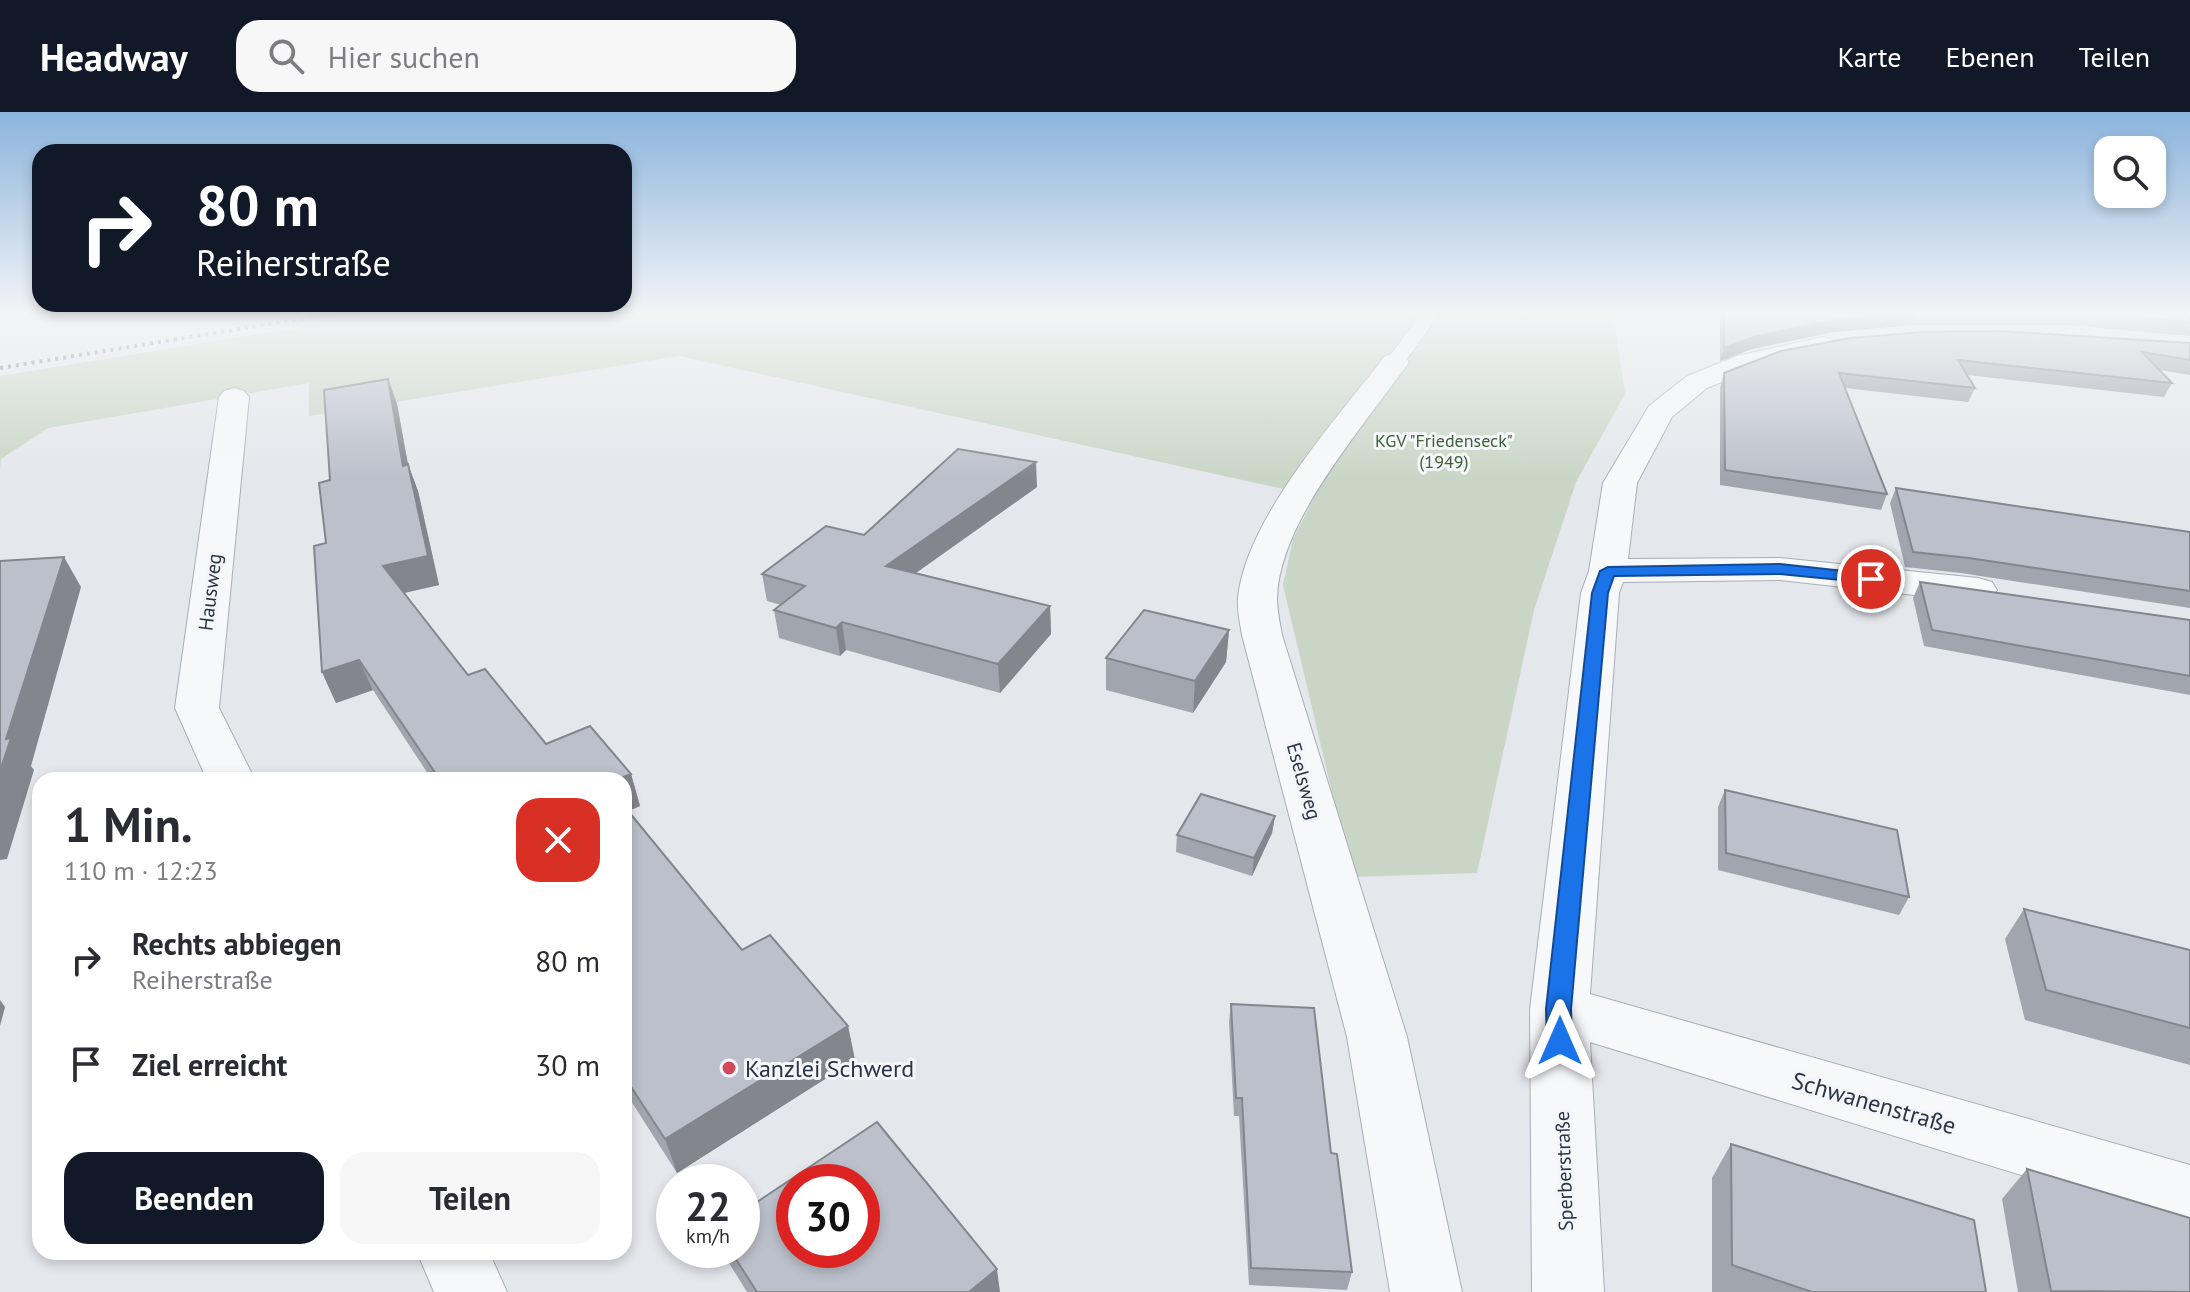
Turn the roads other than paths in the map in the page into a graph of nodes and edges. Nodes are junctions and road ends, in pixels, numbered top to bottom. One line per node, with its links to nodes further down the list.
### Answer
1 (1391, 368): 11 (street, Eselsweg)
2 (1732, 368): 4 (street, Sperberstraße)
3 (234, 397): 6 (street, Hausweg)
4 (1608, 571): 5 (street); 7 (street, Sperberstraße)
5 (2007, 595)
6 (227, 772)
7 (1559, 1009): 8 (street, Schwanenstraße); 12 (street, Sperberstraße)
8 (2190, 1196)
9 (456, 1260): 10 (street)
10 (471, 1292)
11 (1426, 1292)
12 (1568, 1292)

